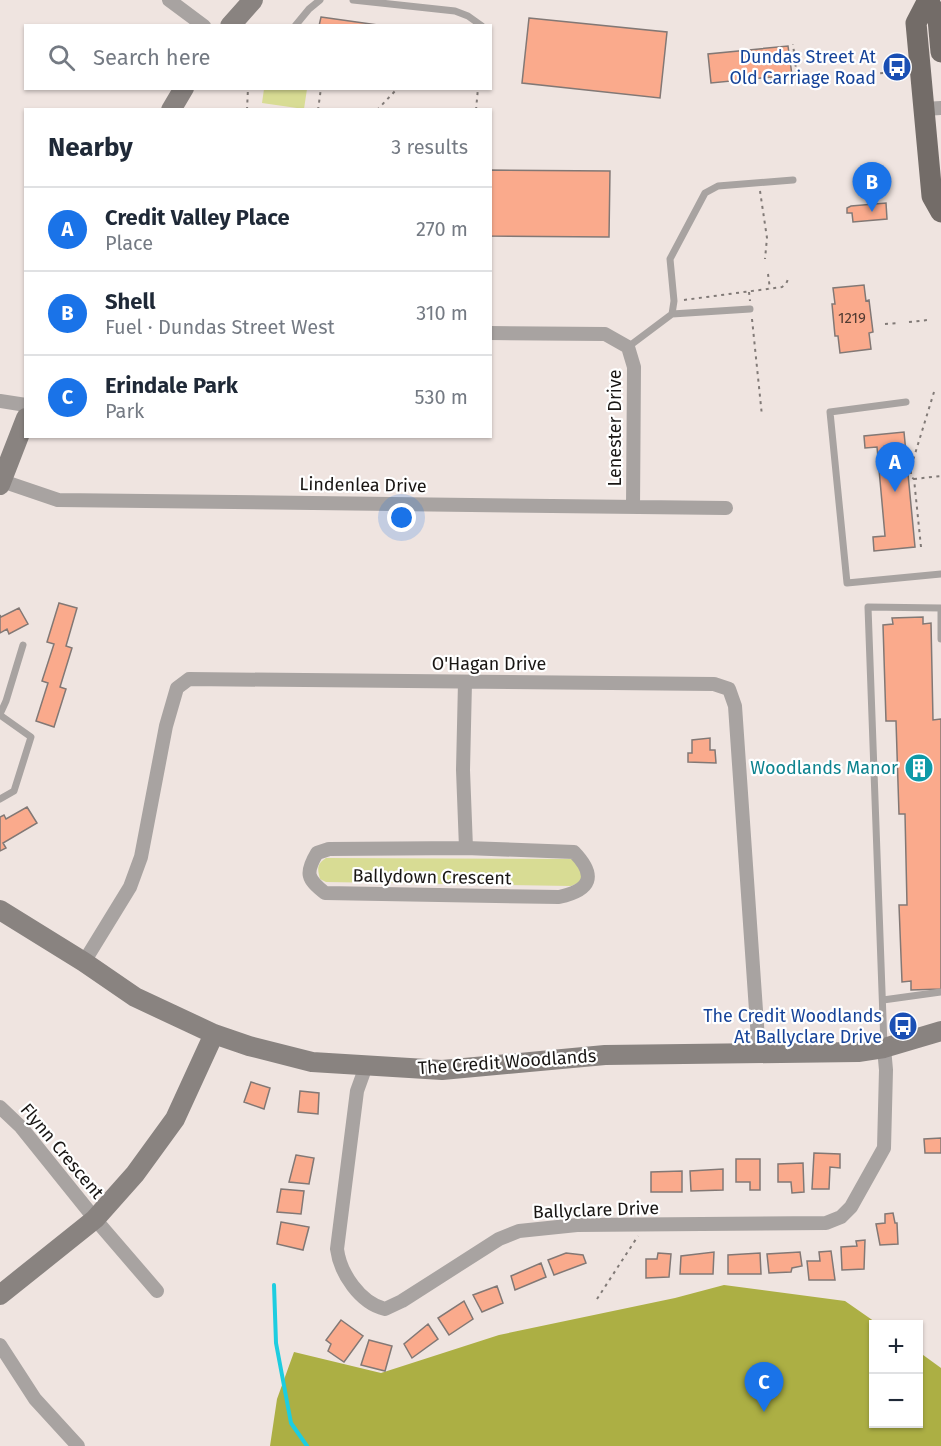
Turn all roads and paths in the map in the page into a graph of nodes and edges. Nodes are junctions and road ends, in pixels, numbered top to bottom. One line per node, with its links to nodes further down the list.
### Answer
1 (170, 0): 6 (street)
2 (253, 0): 7 (street)
3 (320, 0): 8 (lane)
4 (353, 0): 9 (lane)
5 (928, 0): 11 (main road); 25 (main road)
6 (201, 24)
7 (235, 24)
8 (297, 24)
9 (479, 24)
10 (793, 44): 13 (path)
11 (941, 52)
12 (904, 71): 14 (path)
13 (770, 80)
14 (813, 81)
15 (183, 90): 20 (street)
16 (248, 90): 21 (path)
17 (321, 90): 22 (path)
18 (396, 90): 23 (path)
19 (478, 90): 24 (path)
20 (172, 108)
21 (247, 108)
22 (318, 108)
23 (379, 108)
24 (476, 108)
25 (932, 109): 28 (main road)
26 (793, 180): 27 (lane)
27 (759, 182): 29 (path); 34 (lane)
28 (941, 212)
29 (765, 259)
30 (768, 274): 32 (path)
31 (789, 277): 32 (path)
32 (770, 289): 33 (path)
33 (749, 292): 34 (path); 35 (path)
34 (674, 301): 36 (lane)
35 (750, 309): 36 (lane); 47 (path)
36 (672, 315): 42 (lane)
37 (928, 320): 38 (path)
38 (909, 322)
39 (899, 323): 40 (path)
40 (885, 324)
41 (492, 333): 42 (street, Lenester Drive)
42 (628, 347): 52 (street, Lenester Drive)
43 (934, 392): 50 (path)
44 (0, 401): 46 (street)
45 (906, 402): 55 (lane)
46 (24, 405)
47 (762, 416)
48 (24, 423): 51 (street)
49 (941, 476): 50 (path)
50 (914, 478): 54 (path)
51 (1, 483): 52 (street, Lindenlea Drive)
52 (633, 507): 53 (street, Lindenlea Drive)
53 (726, 508)
54 (921, 548)
55 (941, 574)
56 (941, 639): 65 (lane)
57 (23, 645): 59 (lane)
58 (465, 682): 61 (street, Ballydown Crescent); 63 (street, O'Hagan Drive); 69 (street, O'Hagan Drive)
59 (0, 715): 60 (lane)
60 (0, 799)
61 (466, 848): 61 (street, Ballydown Crescent)
62 (0, 910): 63 (street, The Credit Woodlands)
63 (84, 962): 67 (street, The Credit Woodlands)
64 (941, 992): 65 (lane)
65 (883, 1000): 68 (lane)
66 (941, 1031): 68 (street, The Credit Woodlands)
67 (214, 1034): 70 (street, The Credit Woodlands); 72 (street)
68 (884, 1048): 69 (street, The Credit Woodlands); 73 (street, Ballyclare Drive)
69 (759, 1054): 70 (street, The Credit Woodlands)
70 (366, 1066): 73 (street, Ballyclare Drive)
71 (0, 1107): 72 (street, Flynn Crescent)
72 (95, 1219): 74 (street, Flynn Crescent); 75 (street)
73 (645, 1226): 76 (path)
74 (157, 1291)
75 (0, 1295)
76 (597, 1299)
77 (0, 1345): 78 (street)
78 (78, 1446)

